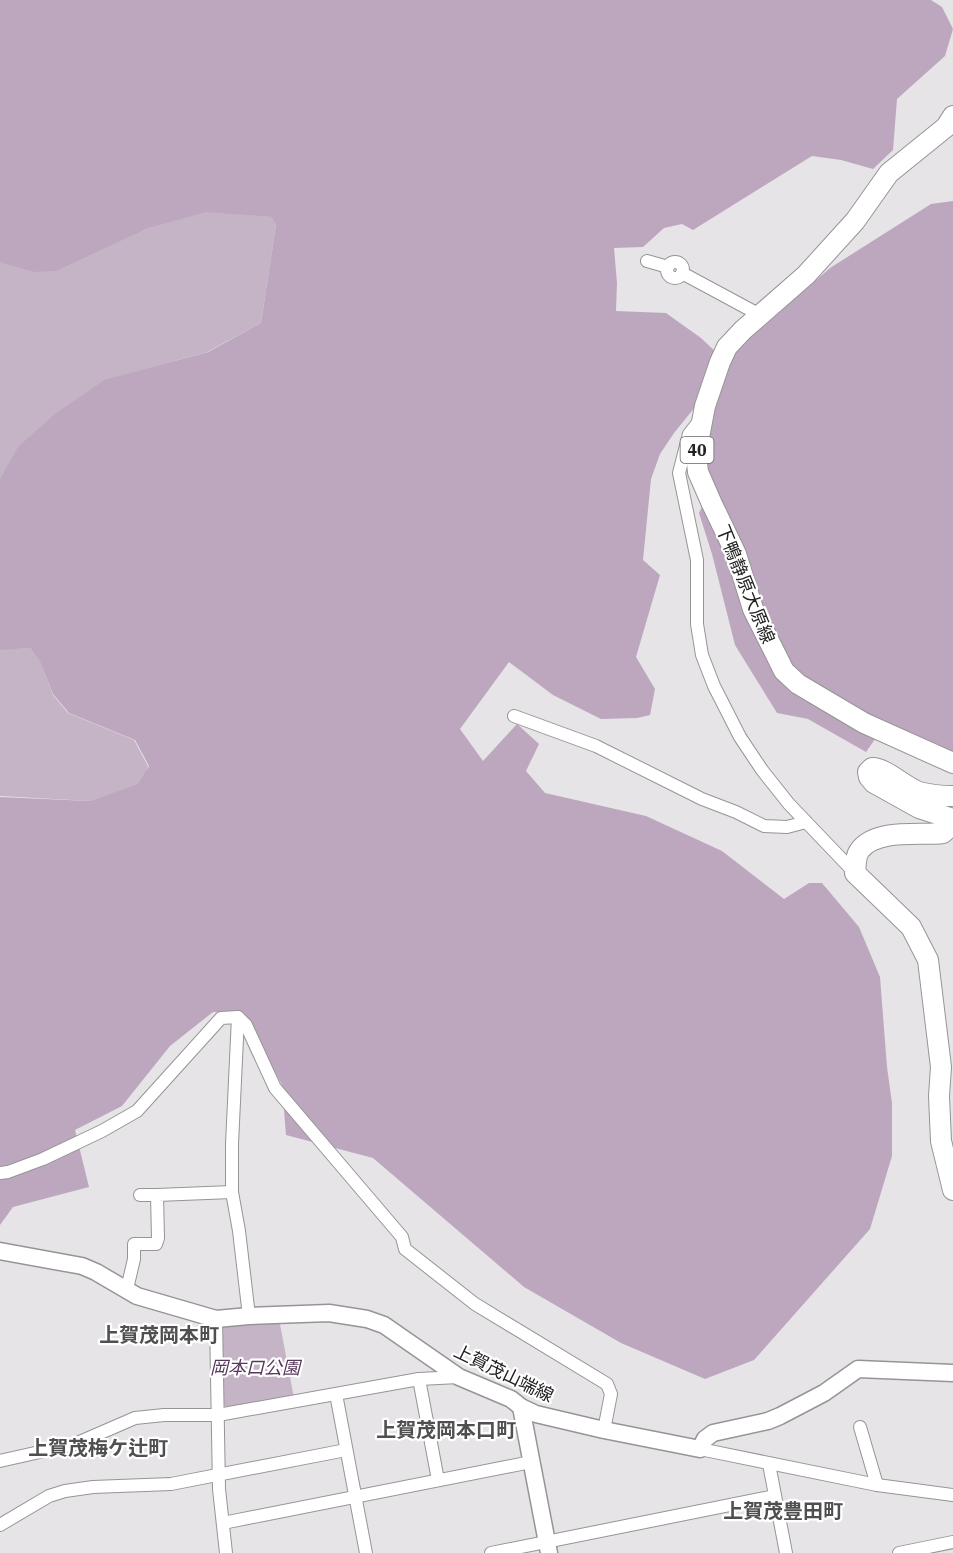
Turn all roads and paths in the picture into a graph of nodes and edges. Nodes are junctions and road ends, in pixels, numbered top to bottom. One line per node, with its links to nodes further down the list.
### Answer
1 (951, 124): 3 (main road, 下鴨静原大原線 / 40)
2 (646, 261): 3 (street)
3 (760, 315): 4 (main road, 下鴨静原大原線 / 40)
4 (703, 414): 6 (main road, 下鴨静原大原線 / 40); 8 (street)
5 (514, 716): 8 (street)
6 (953, 763)
7 (953, 796): 9 (main road)
8 (806, 822): 9 (street)
9 (855, 873): 11 (main road)
10 (238, 1017): 12 (street); 14 (street); 28 (street)
11 (947, 1068): 13 (main road)
12 (0, 1173)
13 (953, 1190)
14 (232, 1192): 15 (street); 19 (street)
15 (158, 1194): 16 (street); 18 (street)
16 (140, 1195)
17 (0, 1251): 18 (main road, 上賀茂山端線)
18 (127, 1289): 20 (main road, 上賀茂山端線)
19 (249, 1316): 20 (main road, 上賀茂山端線); 22 (main road, 上賀茂山端線)
20 (216, 1319): 26 (street)
21 (953, 1373): 29 (main road)
22 (459, 1377): 23 (street); 25 (main road, 上賀茂山端線)
23 (419, 1378): 24 (street); 35 (street)
24 (336, 1394): 26 (street); 30 (street)
25 (521, 1407): 28 (main road, 上賀茂山端線); 32 (main road)
26 (218, 1415): 31 (street); 34 (street)
27 (860, 1427): 36 (street)
28 (604, 1430): 29 (main road, 上賀茂山端線)
29 (700, 1449): 33 (street)
30 (346, 1450): 34 (street); 39 (street)
31 (0, 1461)
32 (531, 1462): 35 (street); 43 (main road)
33 (769, 1464): 36 (street); 38 (street)
34 (219, 1475): 40 (street); 41 (street)
35 (438, 1480): 39 (street)
36 (877, 1485): 37 (street)
37 (953, 1495)
38 (775, 1496): 43 (street); 47 (street)
39 (355, 1497): 40 (street); 45 (street)
40 (223, 1523): 44 (street)
41 (0, 1525)
42 (953, 1542): 48 (street)
43 (548, 1547): 46 (street)
44 (226, 1553)
45 (366, 1553)
46 (491, 1553)
47 (786, 1553)
48 (899, 1553)

